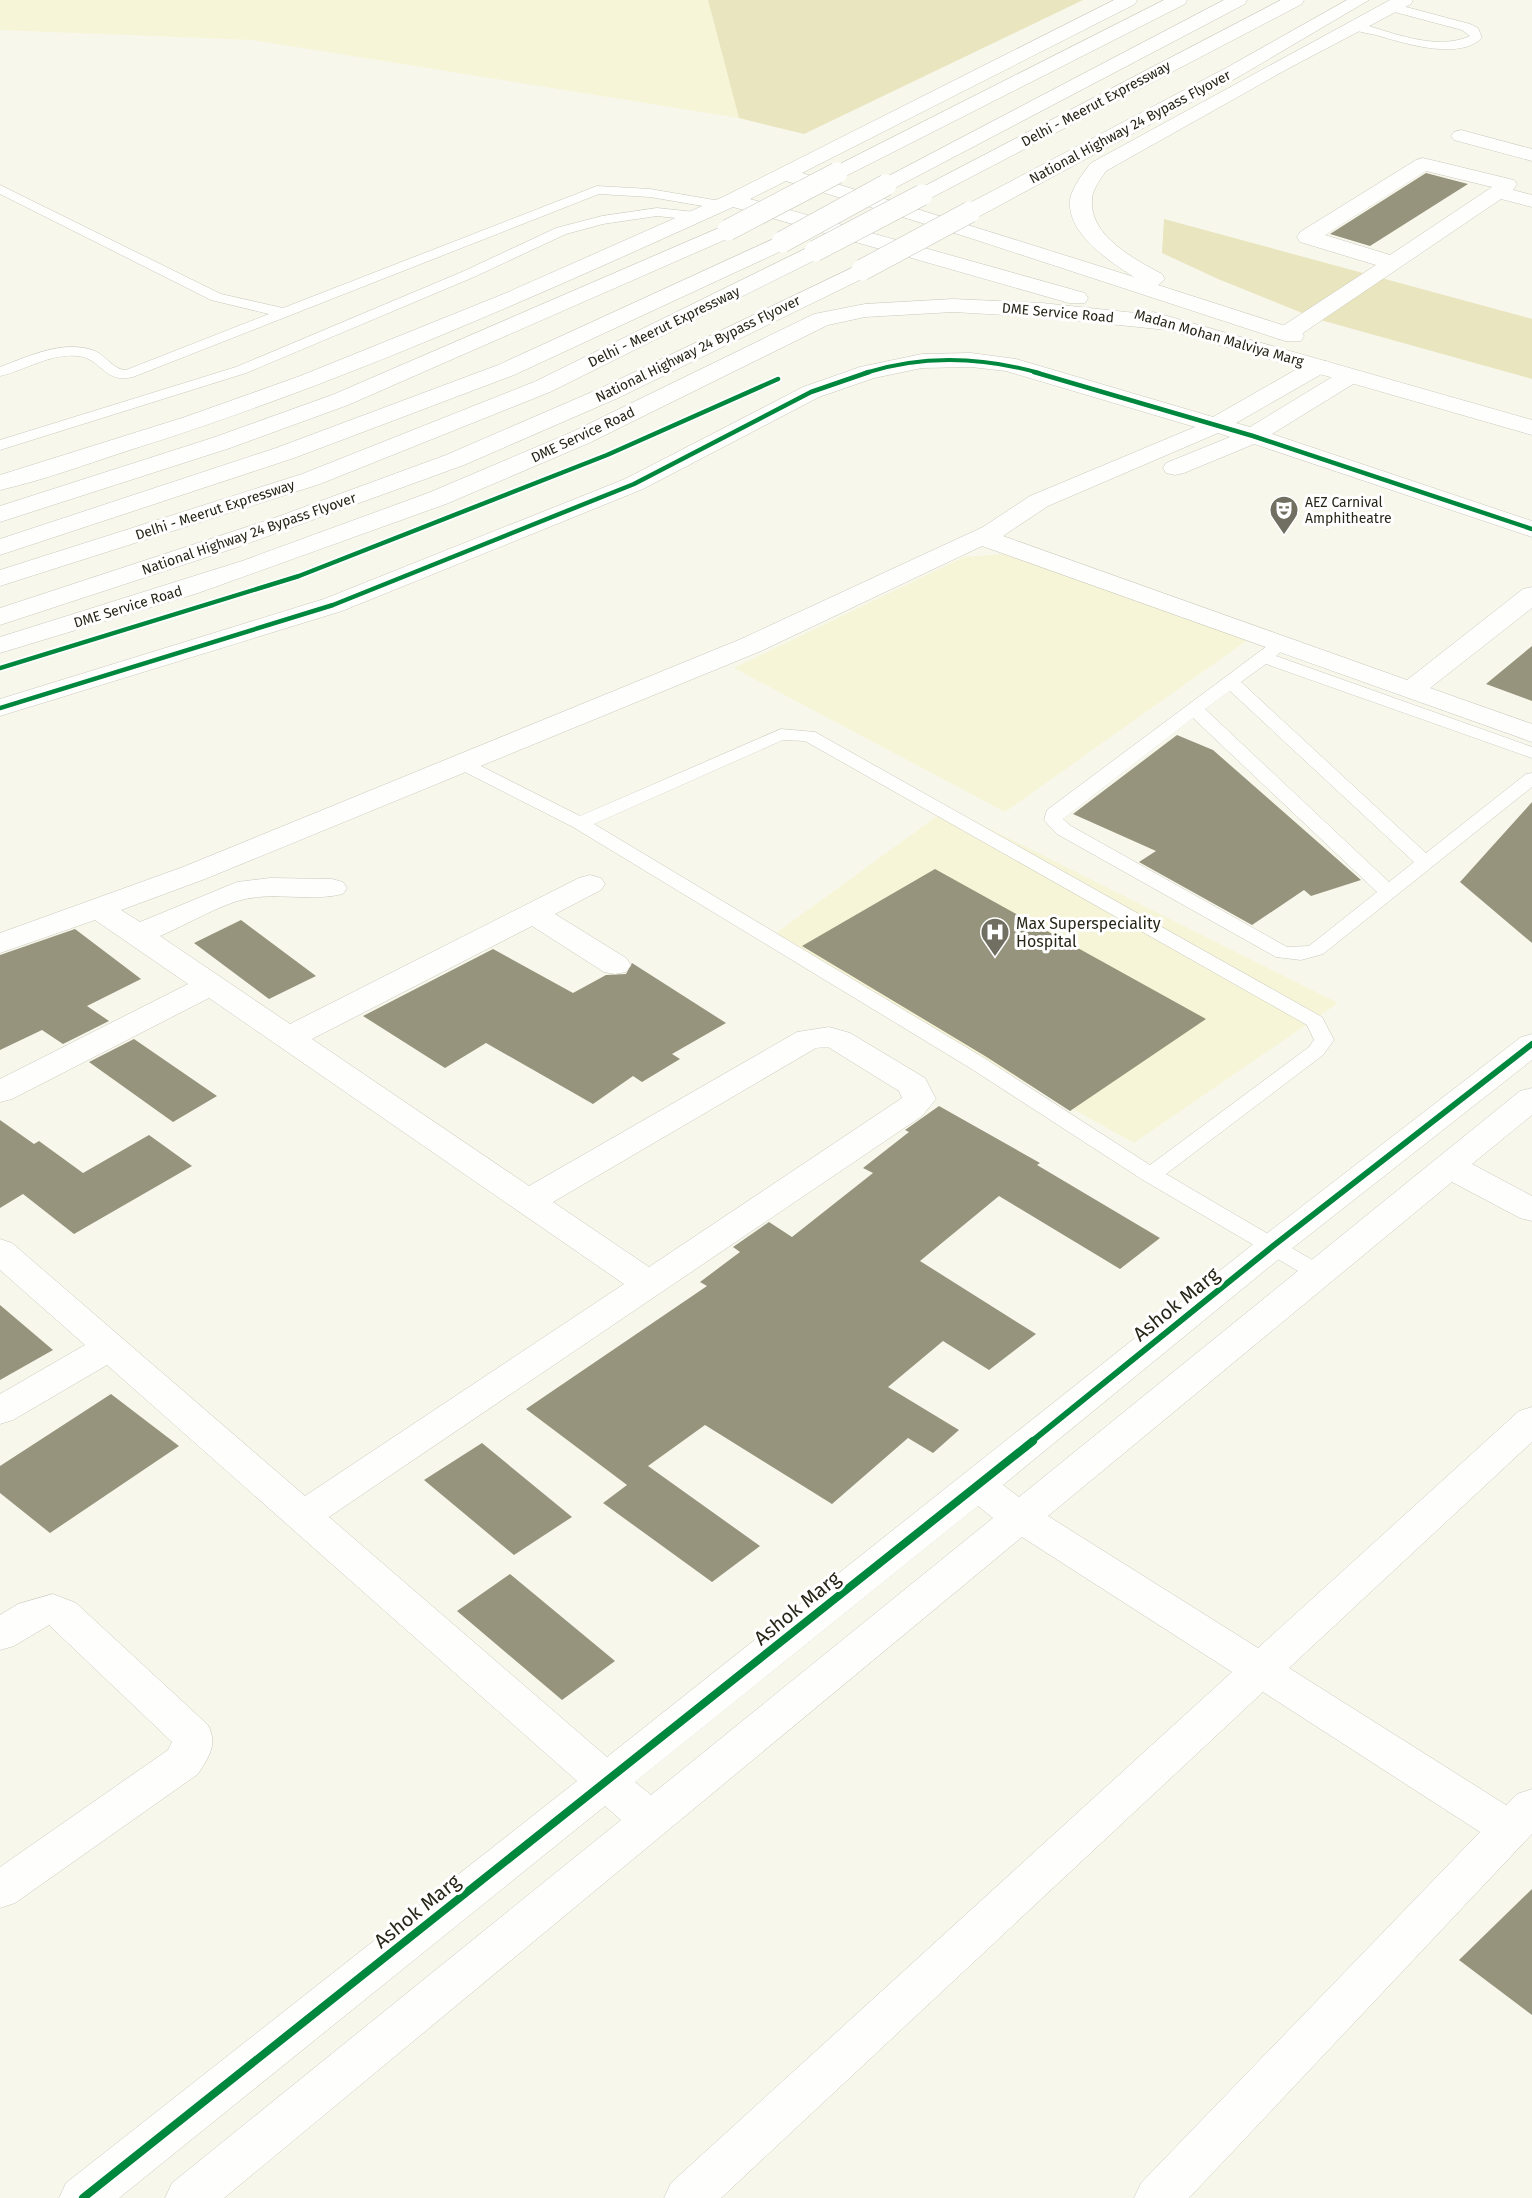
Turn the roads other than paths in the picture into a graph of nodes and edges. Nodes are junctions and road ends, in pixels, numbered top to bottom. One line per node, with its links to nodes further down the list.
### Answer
1 (1128, 0): 10 (main road)
2 (1178, 0): 30 (main road, bridge)
3 (1238, 0): 33 (main road, Delhi - Meerut Expressway, bridge)
4 (1360, 0): 36 (main road, National Highway 24 Bypass Flyover, bridge)
5 (1289, 3): 34 (main road, Delhi - Meerut Expressway, bridge)
6 (1398, 3): 7 (main road); 7 (lane)
7 (1355, 26): 17 (main road)
8 (1461, 136): 9 (main road)
9 (1532, 155)
10 (783, 174): 14 (main road); 17 (main road, Madan Mohan Malviya Marg)
11 (0, 189): 18 (lane)
12 (1498, 192): 13 (main road); 16 (main road); 16 (main road)
13 (1532, 201)
14 (726, 203): 15 (main road); 18 (lane); 19 (main road, Madan Mohan Malviya Marg)
15 (695, 216): 28 (lane); 29 (main road)
16 (1394, 262): 20 (main road)
17 (1215, 311): 20 (main road, Madan Mohan Malviya Marg)
18 (284, 313): 23 (lane)
19 (1174, 324): 22 (main road, Madan Mohan Malviya Marg); 37 (main road, DME Service Road)
20 (1286, 334): 21 (main road, Madan Mohan Malviya Marg)
21 (1309, 340)
22 (1319, 366): 24 (main road, Madan Mohan Malviya Marg); 25 (main road)
23 (0, 372)
24 (1350, 375): 26 (main road, Madan Mohan Malviya Marg); 27 (main road)
25 (1215, 425): 27 (main road); 32 (main road); 41 (main road)
26 (1532, 428)
27 (1253, 436): 31 (main road); 32 (main road)
28 (0, 445)
29 (0, 483)
30 (0, 514)
31 (1532, 529)
32 (986, 535): 38 (main road); 46 (main road)
33 (0, 547)
34 (0, 578)
35 (1532, 595): 40 (main road)
36 (0, 617)
37 (0, 645)
38 (1273, 651): 39 (lane); 40 (main road); 43 (lane)
39 (1232, 682): 42 (lane); 49 (lane)
40 (1410, 691): 43 (main road)
41 (0, 708)
42 (1194, 709): 52 (lane); 52 (lane)
43 (1466, 720): 44 (main road); 45 (lane)
44 (1532, 734)
45 (1532, 753)
46 (463, 764): 48 (lane); 53 (main road)
47 (1532, 778): 49 (lane)
48 (580, 823): 64 (lane); 64 (lane)
49 (1426, 863): 52 (lane)
50 (590, 884): 54 (main road)
51 (332, 888): 55 (main road)
52 (1389, 892)
53 (98, 908): 55 (main road); 56 (main road)
54 (533, 912): 57 (main road); 59 (main road)
55 (137, 935): 58 (main road)
56 (0, 944)
57 (615, 965)
58 (210, 985): 59 (main road); 61 (main road)
59 (288, 1038): 65 (main road)
60 (1532, 1044): 67 (main road, Ashok Marg)
61 (0, 1092)
62 (1532, 1098): 63 (main road)
63 (1449, 1166): 66 (main road); 69 (main road)
64 (1151, 1175): 67 (lane)
65 (527, 1202): 70 (main road); 70 (main road)
66 (1532, 1210)
67 (1273, 1246): 69 (lane); 74 (main road, Ashok Marg)
68 (0, 1251): 71 (main road)
69 (1318, 1273): 76 (main road)
70 (649, 1284): 75 (main road)
71 (110, 1347): 72 (main road); 75 (main road)
72 (0, 1411)
73 (1532, 1420): 78 (main road)
74 (977, 1486): 76 (main road); 79 (main road, Ashok Marg)
75 (303, 1516): 79 (main road)
76 (1020, 1517): 78 (main road); 81 (main road)
77 (0, 1635): 82 (main road)
78 (1260, 1670): 80 (main road); 85 (main road)
79 (606, 1781): 81 (main road); 83 (main road, Ashok Marg)
80 (1521, 1817): 86 (main road)
81 (650, 1820): 84 (main road)
82 (0, 1890)
83 (83, 2198)
84 (189, 2198)
85 (688, 2198)
86 (1158, 2198)

